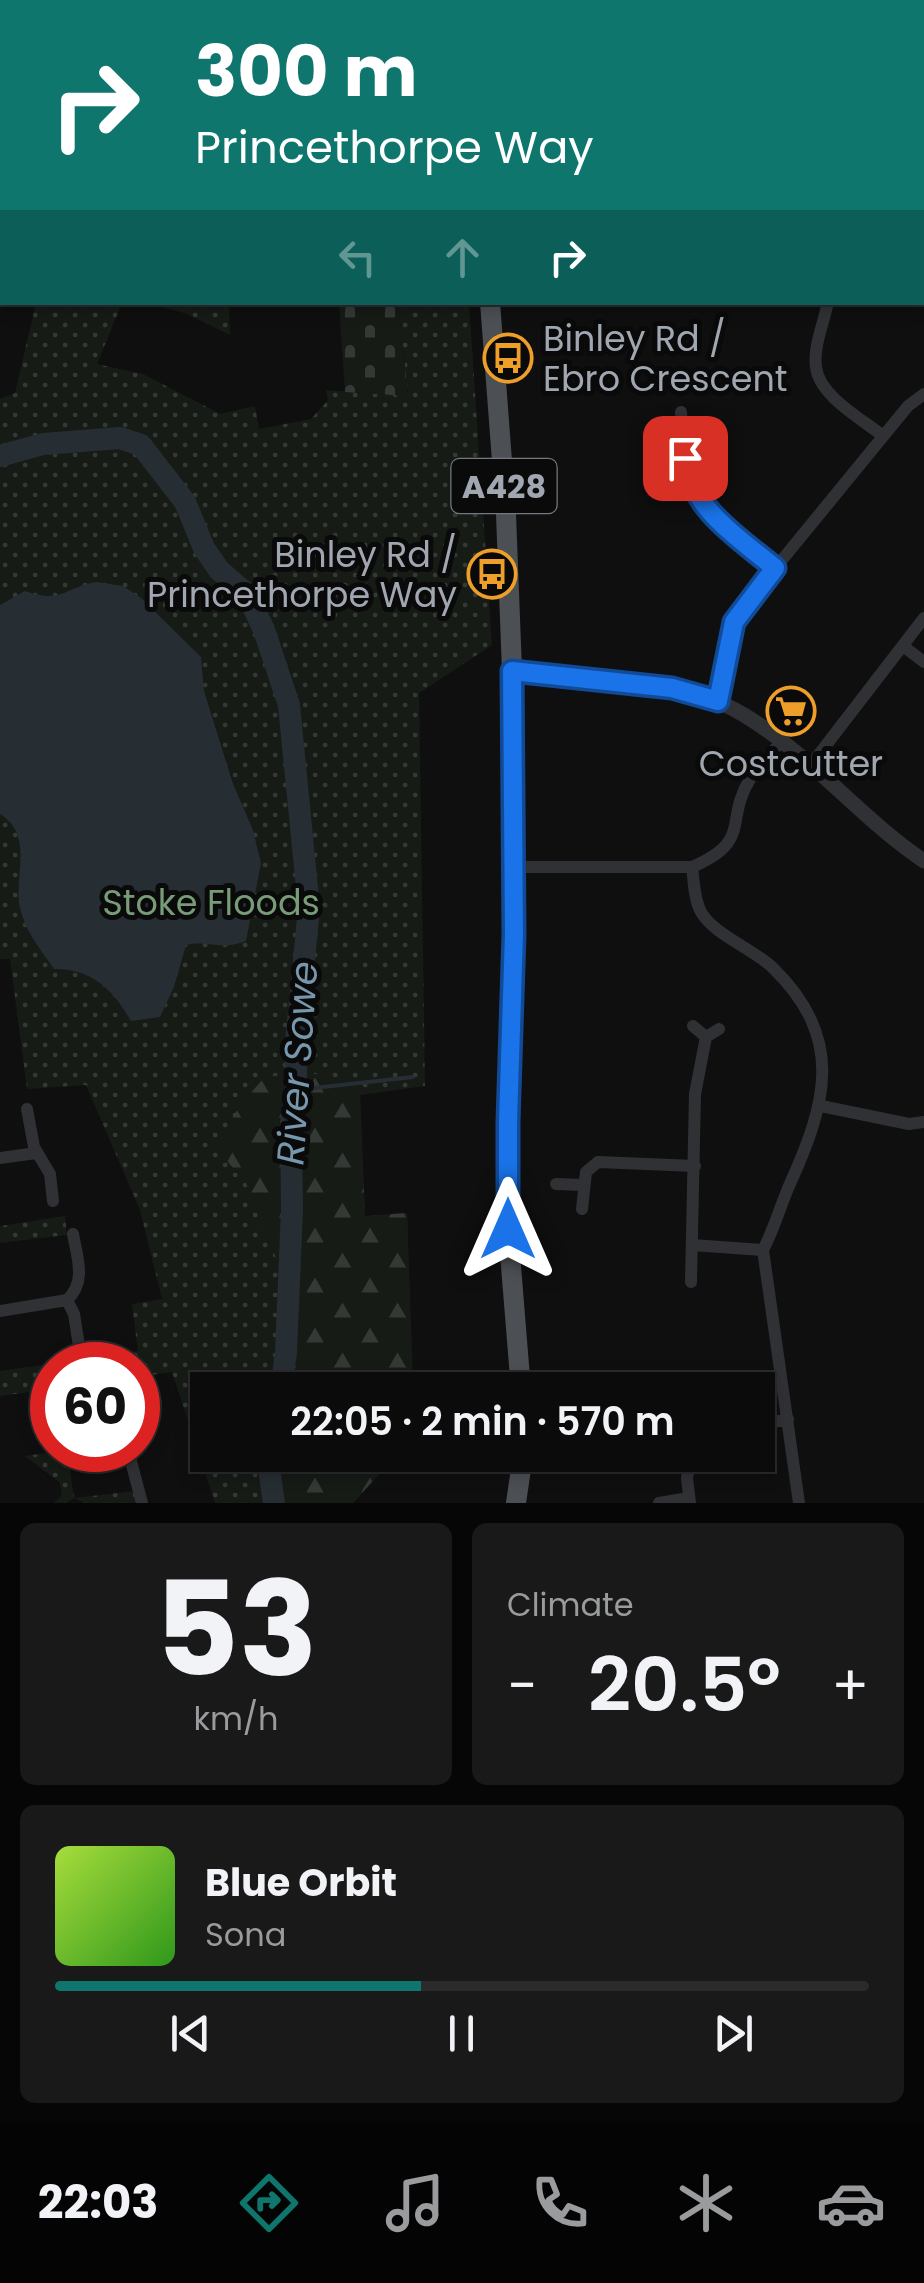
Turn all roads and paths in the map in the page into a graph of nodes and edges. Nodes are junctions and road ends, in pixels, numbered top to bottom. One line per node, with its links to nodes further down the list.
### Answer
1 (490, 305): 10 (main road, A428)
2 (827, 305): 5 (street)
3 (924, 394): 5 (street)
4 (681, 412): 6 (street)
5 (883, 436): 6 (street)
6 (775, 568): 11 (street)
7 (924, 618): 8 (street)
8 (903, 646): 9 (street); 13 (street)
9 (924, 662)
10 (512, 671): 11 (street); 15 (main road, A428)
11 (718, 701): 12 (street)
12 (782, 742): 13 (street); 16 (street)
13 (810, 766): 14 (street)
14 (924, 860)
15 (514, 867): 16 (street); 37 (main road, A428)
16 (692, 867): 20 (street)
17 (693, 1026): 19 (street)
18 (719, 1029): 19 (street)
19 (706, 1037): 25 (street)
20 (821, 1106): 22 (street); 32 (street)
21 (27, 1109): 23 (street)
22 (924, 1122)
23 (36, 1153): 24 (street); 28 (street)
24 (0, 1158)
25 (695, 1166): 27 (street); 31 (street)
26 (556, 1184): 27 (street)
27 (582, 1184): 29 (street)
28 (53, 1202)
29 (582, 1209)
30 (74, 1234): 34 (street)
31 (692, 1245): 32 (street); 33 (street)
32 (764, 1250): 38 (street)
33 (690, 1282)
34 (67, 1300): 35 (street); 36 (street)
35 (0, 1311)
36 (78, 1342)
37 (520, 1372)
38 (788, 1419): 39 (street); 49 (street)
39 (775, 1422)
40 (134, 1472): 45 (street)
41 (522, 1472): 46 (main road)
42 (527, 1472): 47 (main road)
43 (688, 1472): 44 (street)
44 (690, 1500): 48 (street)
45 (142, 1503)
46 (516, 1503)
47 (530, 1503)
48 (658, 1503)
49 (800, 1503)

